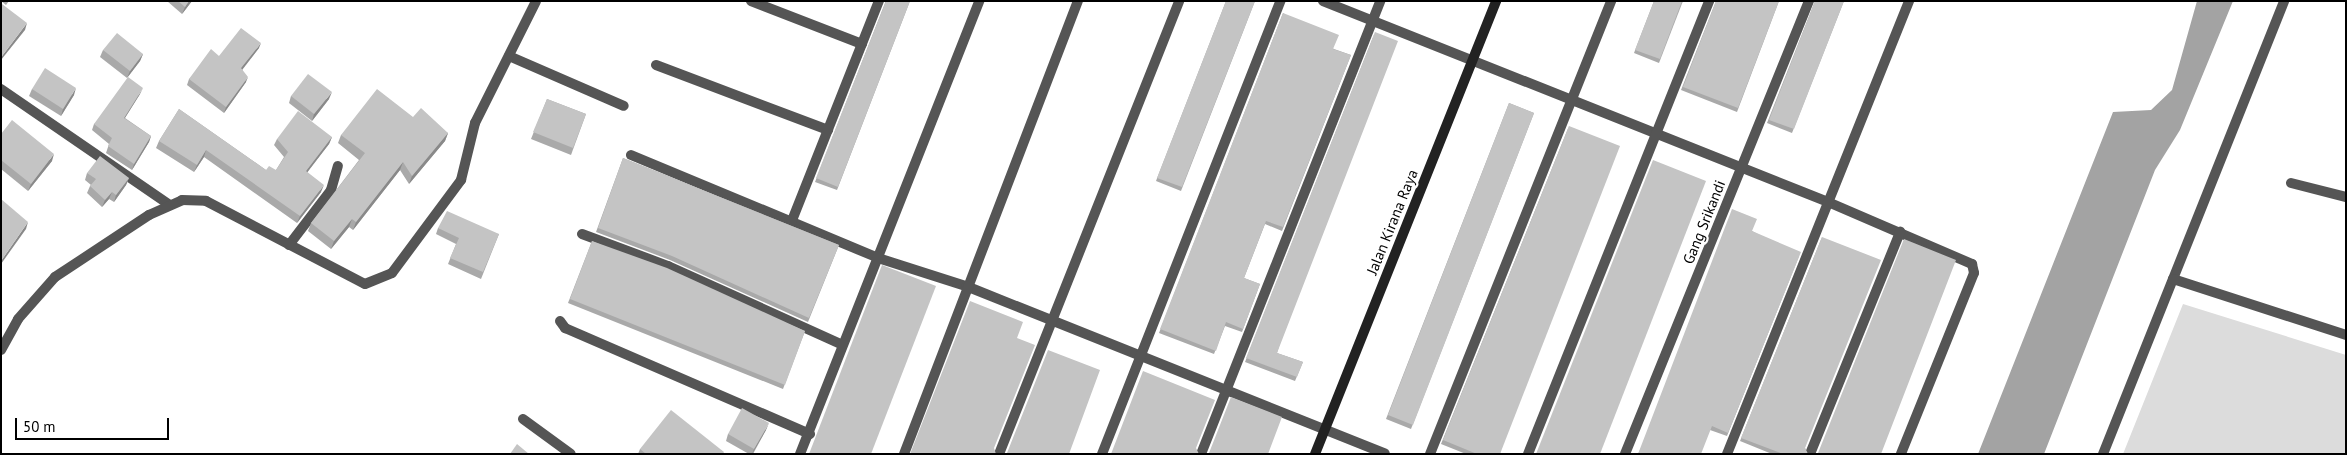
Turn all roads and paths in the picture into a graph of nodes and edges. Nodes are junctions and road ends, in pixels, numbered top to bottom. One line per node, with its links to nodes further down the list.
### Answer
1 (536, 1): 18 (street)
2 (752, 1): 17 (street)
3 (878, 1): 17 (street)
4 (980, 1): 37 (street)
5 (1078, 1): 39 (street)
6 (1178, 1): 41 (street)
7 (1280, 1): 45 (street)
8 (1323, 1): 16 (street)
9 (1380, 1): 16 (street)
10 (1496, 1): 19 (street, Jalan Kirana Raya)
11 (1611, 1): 22 (street)
12 (1709, 1): 25 (street)
13 (1808, 1): 28 (street, Gang Srikandi)
14 (1908, 1): 31 (street)
15 (2284, 1): 38 (street)
16 (1373, 19): 19 (street); 46 (street)
17 (862, 44): 24 (street)
18 (509, 56): 23 (street); 36 (street)
19 (1474, 60): 22 (street); 48 (street, Jalan Kirana Raya)
20 (656, 65): 24 (street)
21 (1, 89): 32 (street)
22 (1570, 102): 25 (street); 58 (street)
23 (624, 106)
24 (828, 130): 33 (street)
25 (1655, 136): 28 (street); 59 (street)
26 (631, 155): 33 (street)
27 (338, 166): 36 (street)
28 (1742, 170): 31 (street); 60 (street, Gang Srikandi)
29 (2291, 183): 30 (street)
30 (2346, 197)
31 (1828, 202): 34 (street); 61 (street)
32 (170, 205): 36 (street); 44 (street)
33 (791, 223): 37 (street)
34 (1900, 232): 62 (street); 63 (street)
35 (582, 234): 43 (street)
36 (289, 245)
37 (878, 258): 39 (street); 43 (street)
38 (2173, 280): 42 (street); 64 (street)
39 (966, 286): 41 (street); 52 (street)
40 (560, 321): 49 (street)
41 (1052, 323): 45 (street); 53 (street)
42 (2346, 335)
43 (841, 344): 49 (street)
44 (1, 350)
45 (1141, 357): 46 (street); 54 (street)
46 (1226, 390): 48 (street); 55 (street)
47 (523, 419): 50 (street)
48 (1326, 427): 56 (street, Jalan Kirana Raya); 57 (street)
49 (810, 434): 51 (street)
50 (571, 454)
51 (800, 454)
52 (904, 454)
53 (999, 454)
54 (1102, 454)
55 (1201, 454)
56 (1315, 454)
57 (1385, 454)
58 (1430, 454)
59 (1528, 454)
60 (1626, 454)
61 (1727, 454)
62 (1810, 454)
63 (1901, 454)
64 (2103, 454)

